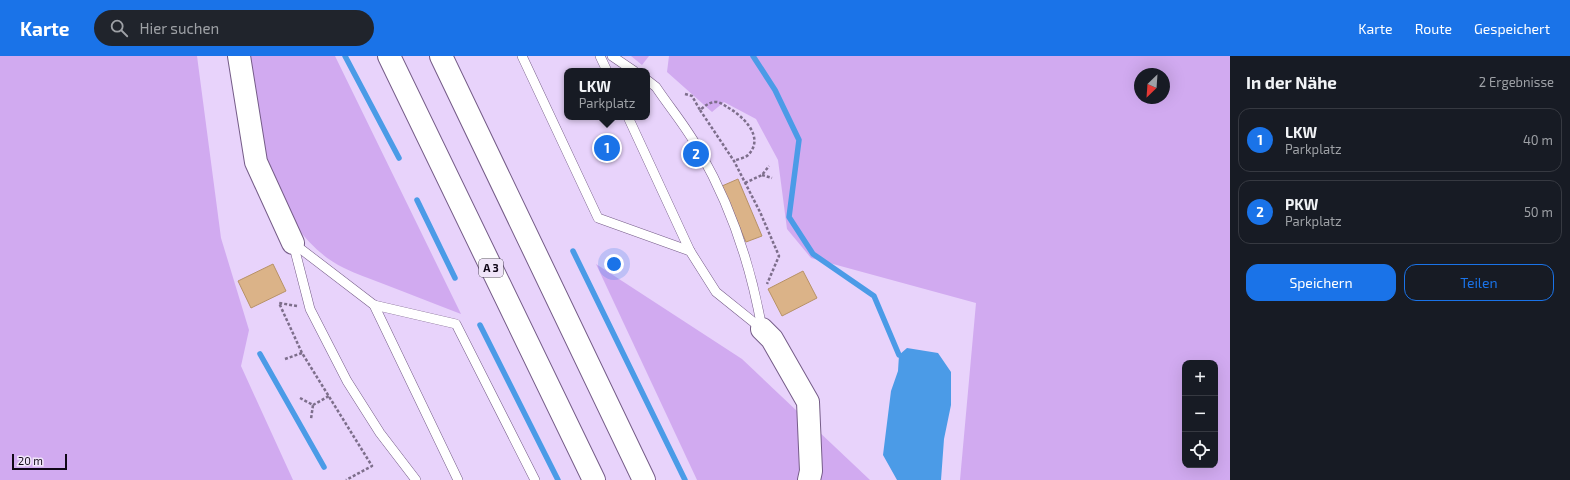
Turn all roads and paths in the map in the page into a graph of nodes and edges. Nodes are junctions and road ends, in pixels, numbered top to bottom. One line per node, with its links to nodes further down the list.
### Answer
1 (239, 56): 18 (highway)
2 (389, 56): 34 (highway, A 3)
3 (441, 56): 35 (highway)
4 (522, 56): 19 (lane)
5 (600, 56): 7 (lane)
6 (612, 56): 8 (lane)
7 (606, 68)
8 (630, 68)
9 (650, 82): 20 (lane)
10 (685, 94): 11 (path)
11 (700, 110): 13 (path); 13 (path)
12 (629, 120): 19 (lane)
13 (734, 161): 17 (path)
14 (769, 166): 15 (path)
15 (762, 175): 16 (path); 17 (path)
16 (772, 178)
17 (745, 183): 20 (path)
18 (293, 243): 21 (lane); 22 (lane)
19 (690, 251): 23 (lane)
20 (756, 294): 23 (lane)
21 (374, 305): 32 (lane); 33 (lane)
22 (310, 309): 24 (path); 31 (lane)
23 (762, 329): 36 (highway)
24 (302, 353): 25 (path); 26 (path)
25 (285, 359)
26 (328, 396): 28 (path); 30 (path)
27 (300, 398): 28 (path)
28 (313, 406): 29 (path)
29 (311, 419)
30 (346, 480)
31 (416, 480)
32 (458, 480)
33 (535, 480)
34 (594, 480)
35 (644, 480)
36 (809, 480)

